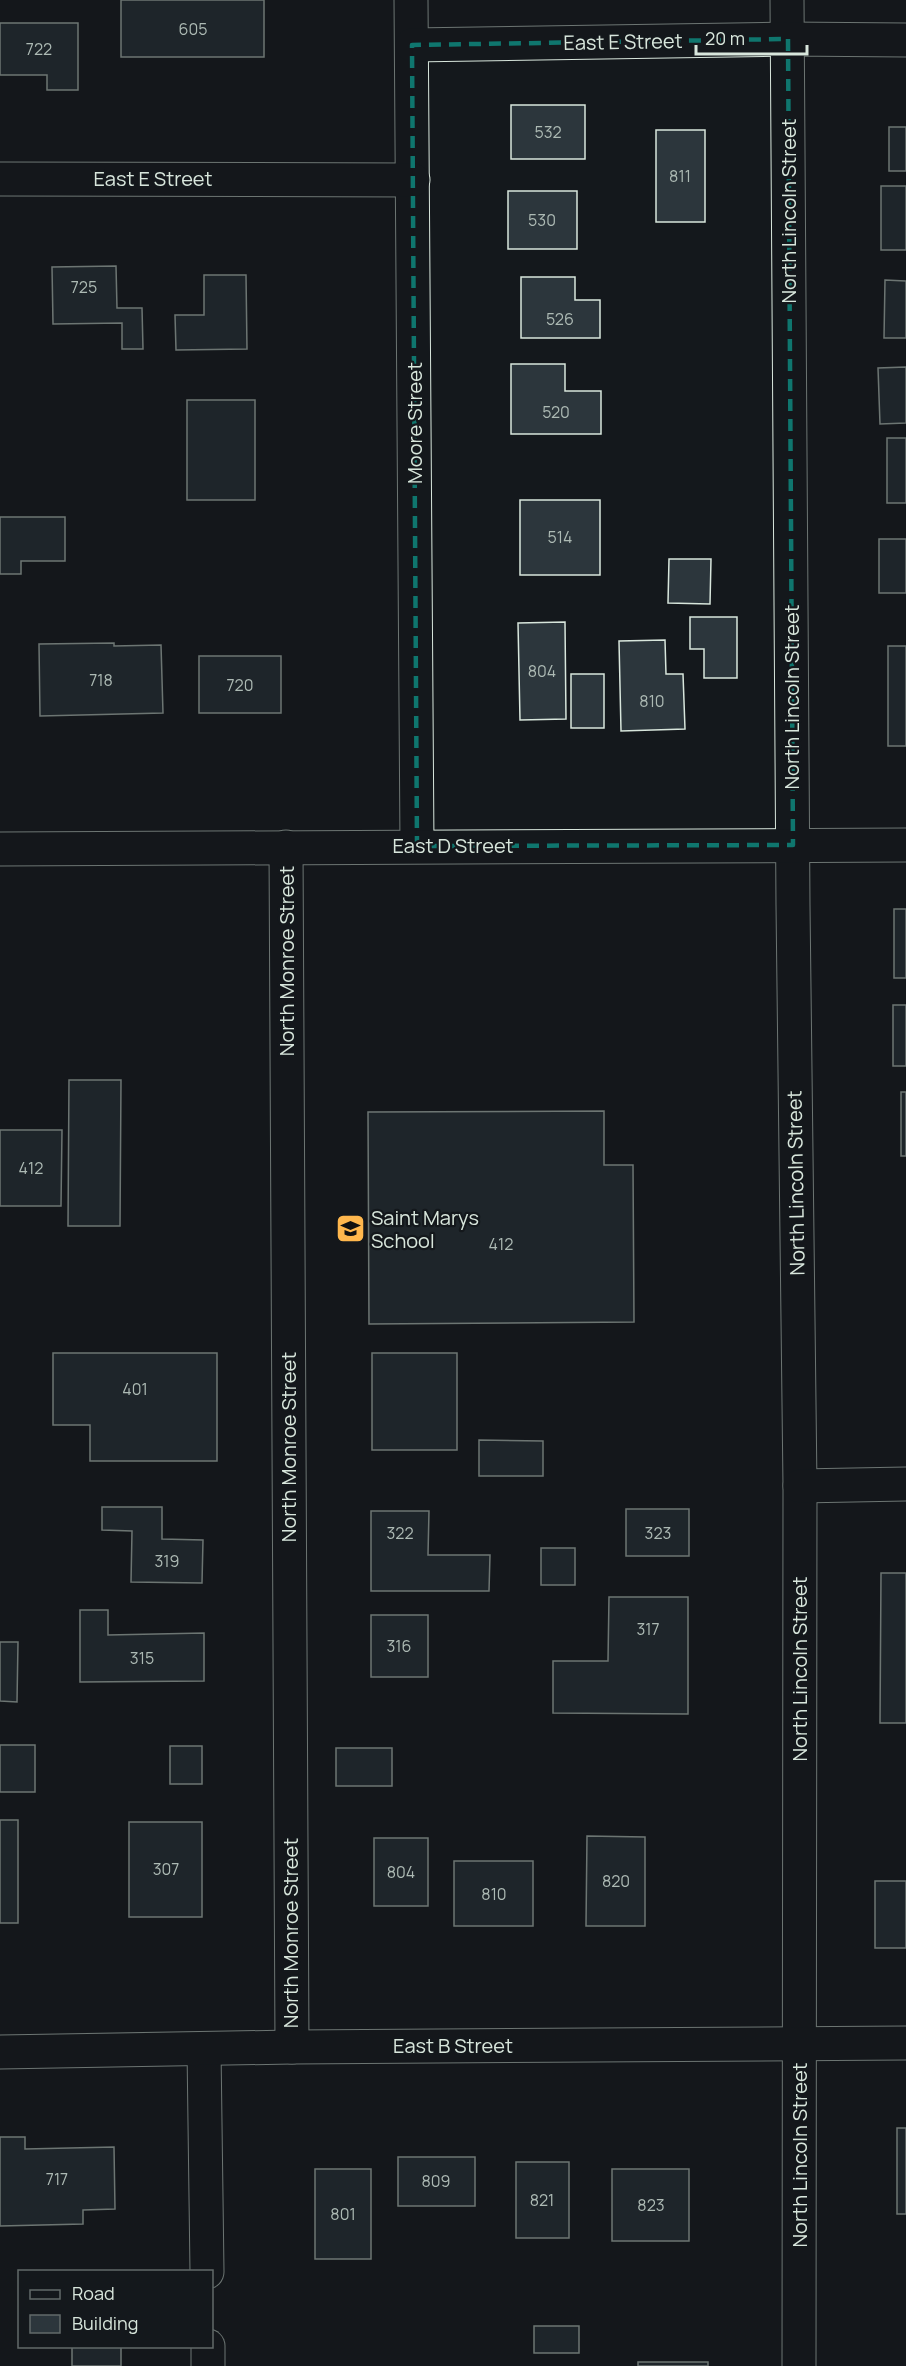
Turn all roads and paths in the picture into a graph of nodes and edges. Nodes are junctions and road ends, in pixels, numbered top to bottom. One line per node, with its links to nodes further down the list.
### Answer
1 (411, 0): 5 (street, Moore Street)
2 (787, 0): 3 (street, North Lincoln Street)
3 (788, 39): 4 (street, East E Street); 5 (street, East E Street); 8 (street, North Lincoln Street)
4 (906, 40)
5 (411, 45): 7 (street, Moore Street)
6 (0, 179): 7 (street, East E Street)
7 (413, 180): 10 (street, Moore Street)
8 (793, 845): 9 (street, East D Street); 10 (street, East D Street); 14 (street, North Lincoln Street)
9 (906, 845)
10 (417, 846): 11 (street, East D Street)
11 (286, 847): 12 (street, East D Street); 17 (street, North Monroe Street)
12 (0, 849)
13 (906, 1484): 14 (street)
14 (800, 1486): 16 (street, North Lincoln Street)
15 (906, 2043): 16 (street, East B Street)
16 (800, 2044): 17 (street, East B Street); 23 (street, North Lincoln Street)
17 (292, 2047): 18 (street, East B Street)
18 (204, 2049): 19 (street, East B Street); 20 (street)
19 (0, 2052)
20 (207, 2270)
21 (208, 2348): 22 (street)
22 (208, 2366)
23 (799, 2366)

